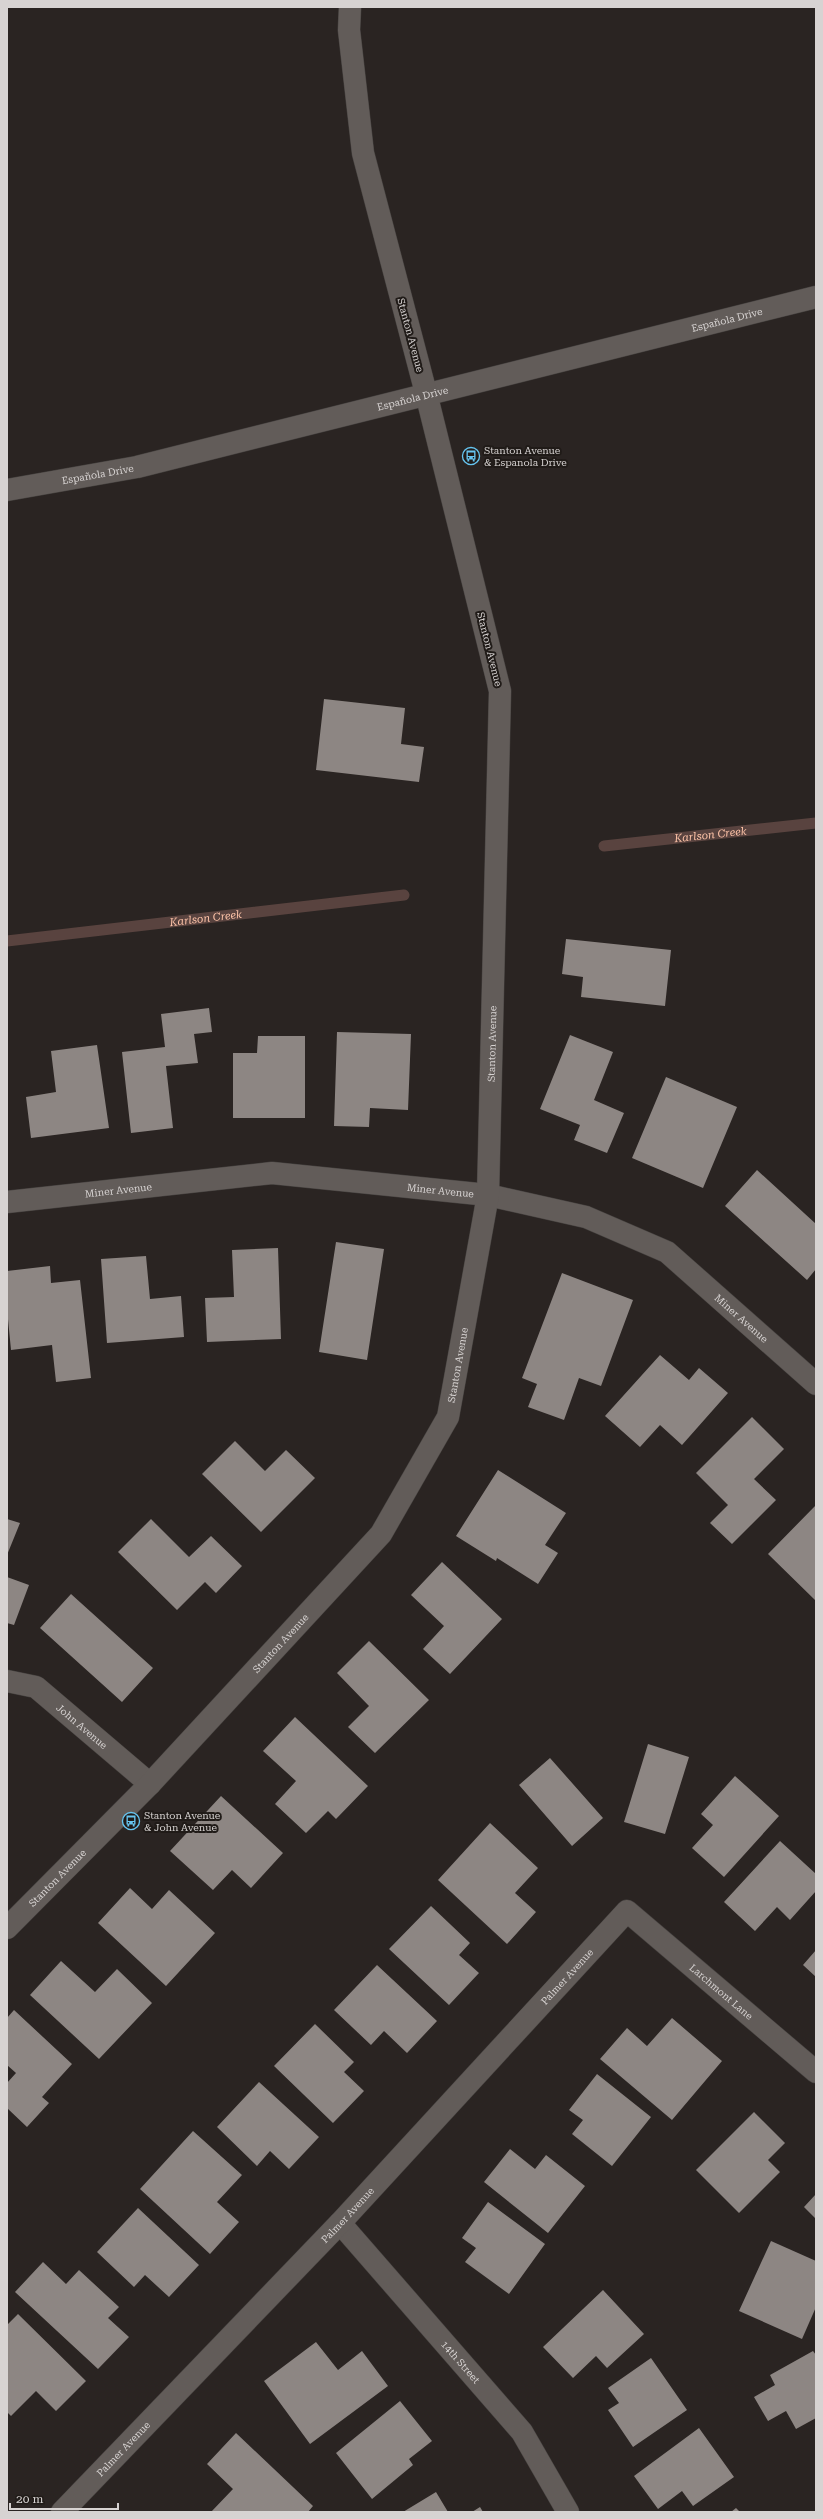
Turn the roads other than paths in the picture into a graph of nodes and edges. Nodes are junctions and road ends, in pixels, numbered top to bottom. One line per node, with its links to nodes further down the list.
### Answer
1 (350, 7): 3 (street, Stanton Avenue)
2 (816, 297): 3 (street, Española Drive)
3 (426, 393): 4 (street, Española Drive); 5 (street, Stanton Avenue)
4 (7, 490)
5 (488, 1195): 6 (street, Miner Avenue); 7 (street, Miner Avenue); 9 (street, Stanton Avenue)
6 (7, 1202)
7 (814, 1378)
8 (7, 1681): 9 (street, John Avenue)
9 (150, 1784): 11 (street, Stanton Avenue)
10 (627, 1911): 12 (street, Larchmont Lane); 13 (street, Palmer Avenue)
11 (7, 1928)
12 (816, 2072)
13 (340, 2223): 14 (street, Palmer Avenue); 15 (street, 14th Street)
14 (62, 2512)
15 (568, 2512)

